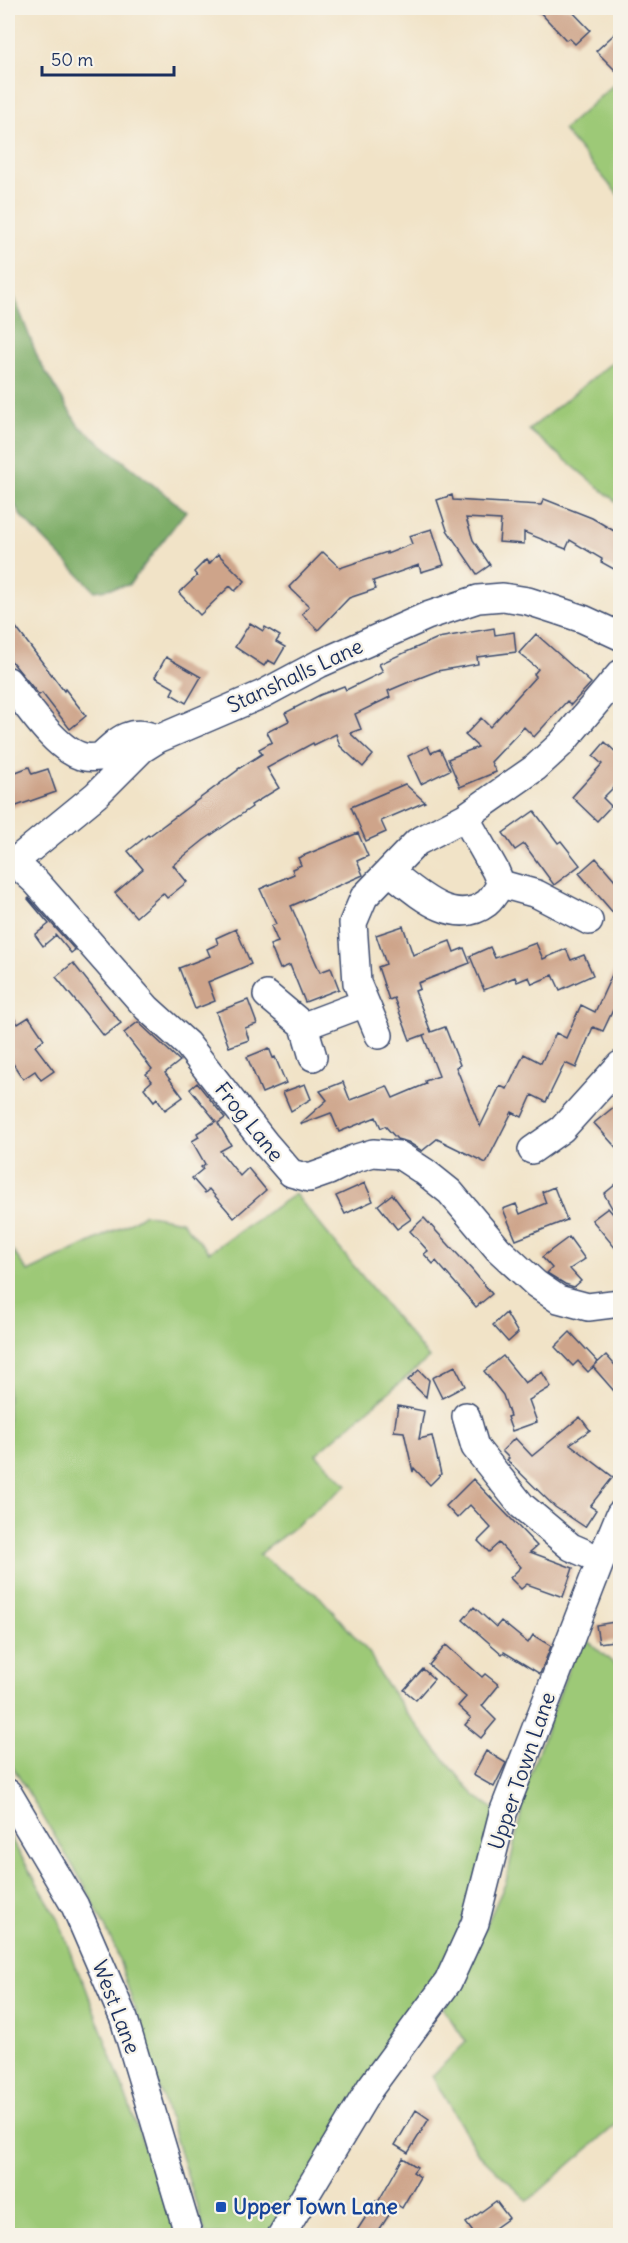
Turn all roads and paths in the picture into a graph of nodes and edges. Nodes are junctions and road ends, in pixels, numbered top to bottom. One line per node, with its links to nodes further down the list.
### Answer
1 (621, 636): 4 (street, Stanshalls Lane)
2 (621, 674): 5 (street)
3 (8, 681): 4 (street)
4 (158, 739): 6 (street, Stanshalls Lane)
5 (465, 817): 7 (street); 8 (street)
6 (11, 865): 17 (street, Frog Lane)
7 (389, 871): 8 (street); 11 (street)
8 (501, 884): 9 (street)
9 (589, 921)
10 (267, 995): 12 (street)
11 (365, 1003): 12 (street); 13 (street)
12 (304, 1026): 14 (street)
13 (379, 1035)
14 (313, 1057)
15 (621, 1065): 16 (street)
16 (532, 1149)
17 (621, 1304)
18 (463, 1432): 20 (street)
19 (621, 1514): 20 (street, Upper Town Lane)
20 (601, 1560): 23 (street, Upper Town Lane)
21 (8, 1793): 22 (street, West Lane)
22 (189, 2235)
23 (281, 2235)

